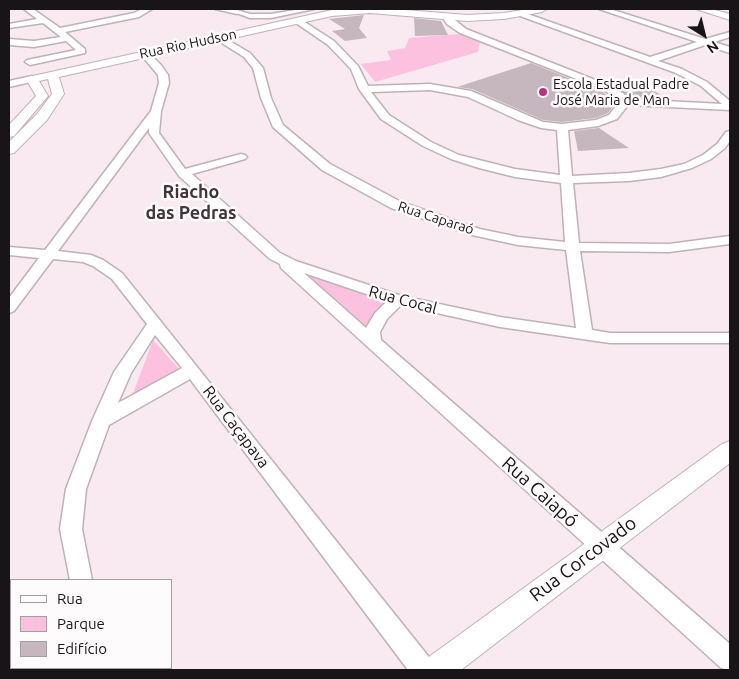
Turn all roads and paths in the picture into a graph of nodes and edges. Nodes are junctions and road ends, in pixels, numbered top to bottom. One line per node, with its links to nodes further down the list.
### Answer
1 (28, 9): 14 (street)
2 (148, 9): 16 (street)
3 (219, 9): 10 (street)
4 (311, 9): 10 (street)
5 (366, 9): 12 (street, Rua Rio Hudson); 13 (street, Rua Rio Hudson)
6 (542, 9): 9 (street, Rua Rio Hudson)
7 (603, 9): 21 (street)
8 (701, 9): 11 (street)
9 (523, 11): 12 (street, Rua Rio Hudson); 24 (street)
10 (237, 12)
11 (730, 17)
12 (447, 18): 30 (street)
13 (297, 20): 19 (street, Rua Rio Hudson); 29 (street)
14 (43, 21): 15 (street); 16 (street)
15 (9, 27)
16 (57, 31): 18 (street)
17 (730, 34): 21 (street)
18 (68, 38): 20 (street); 25 (street)
19 (218, 38): 23 (street, Rua Rio Hudson); 41 (street, Rua Caparaó)
20 (9, 42)
21 (705, 42): 22 (street); 24 (street)
22 (730, 50)
23 (146, 54): 26 (street, Rua Rio Hudson); 32 (street)
24 (651, 60): 31 (street)
25 (30, 62)
26 (52, 74): 27 (street, Rua Rio Hudson); 36 (street)
27 (32, 79): 28 (street, Rua Rio Hudson); 34 (street)
28 (9, 84)
29 (364, 89): 33 (street); 39 (street)
30 (624, 102): 31 (street); 33 (street)
31 (730, 107)
32 (156, 111): 38 (street, Rua Cocal); 43 (street)
33 (562, 127): 39 (street)
34 (9, 133)
35 (730, 134): 39 (street)
36 (9, 150)
37 (241, 158): 38 (street)
38 (183, 173): 44 (street, Rua Cocal)
39 (568, 180): 41 (street)
40 (730, 240): 41 (street, Rua Caparaó)
41 (572, 247): 48 (street)
42 (9, 251): 43 (street, Rua Caçapava)
43 (50, 254): 46 (street); 47 (street, Rua Caçapava)
44 (275, 256): 45 (street, Rua Cocal); 50 (street, Rua Caiapó)
45 (398, 300): 48 (street, Rua Cocal); 50 (street)
46 (9, 308)
47 (154, 323): 51 (street, Rua Caçapava); 52 (street)
48 (585, 334): 49 (street, Rua Cocal)
49 (730, 338)
50 (373, 343): 54 (street, Rua Caiapó)
51 (192, 370): 52 (street); 57 (street, Rua Caçapava)
52 (101, 421): 55 (street)
53 (730, 450): 54 (street, Rua Corcovado)
54 (601, 545): 56 (street, Rua Caiapó); 58 (street, Rua Corcovado)
55 (81, 579)
56 (730, 660)
57 (423, 670)
58 (437, 670)

